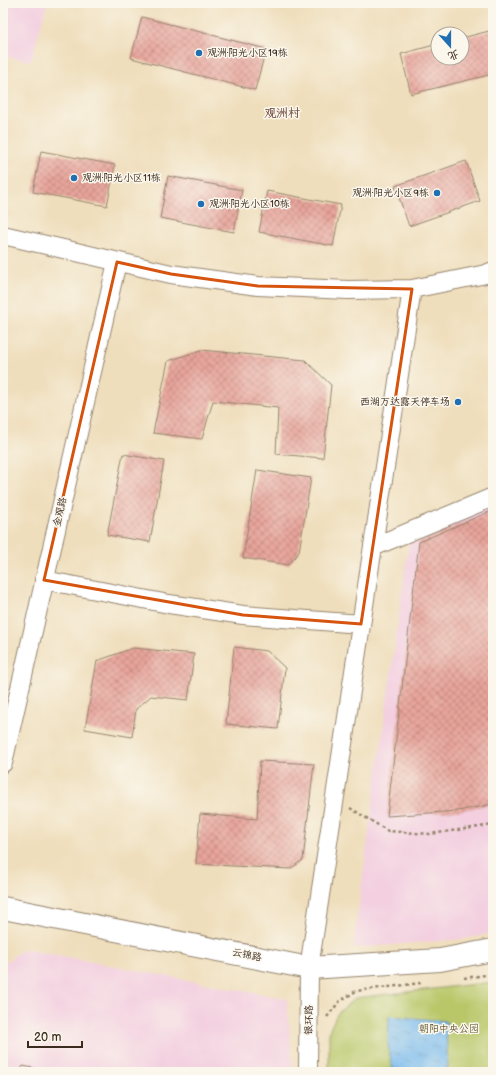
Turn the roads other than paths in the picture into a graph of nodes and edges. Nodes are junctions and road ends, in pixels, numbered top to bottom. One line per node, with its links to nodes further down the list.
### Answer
1 (3, 235): 2 (street)
2 (117, 262): 4 (street); 7 (street, 金观路)
3 (493, 271): 4 (street)
4 (412, 289): 6 (street, 银环路)
5 (493, 497): 6 (street)
6 (373, 547): 8 (street, 银环路)
7 (44, 580): 8 (street); 9 (street, 金观路)
8 (362, 624): 12 (street, 银环路)
9 (3, 762)
10 (3, 908): 12 (street, 云锦路)
11 (493, 950): 12 (street, 云锦路)
12 (310, 968): 13 (street, 银环路)
13 (308, 1072)

